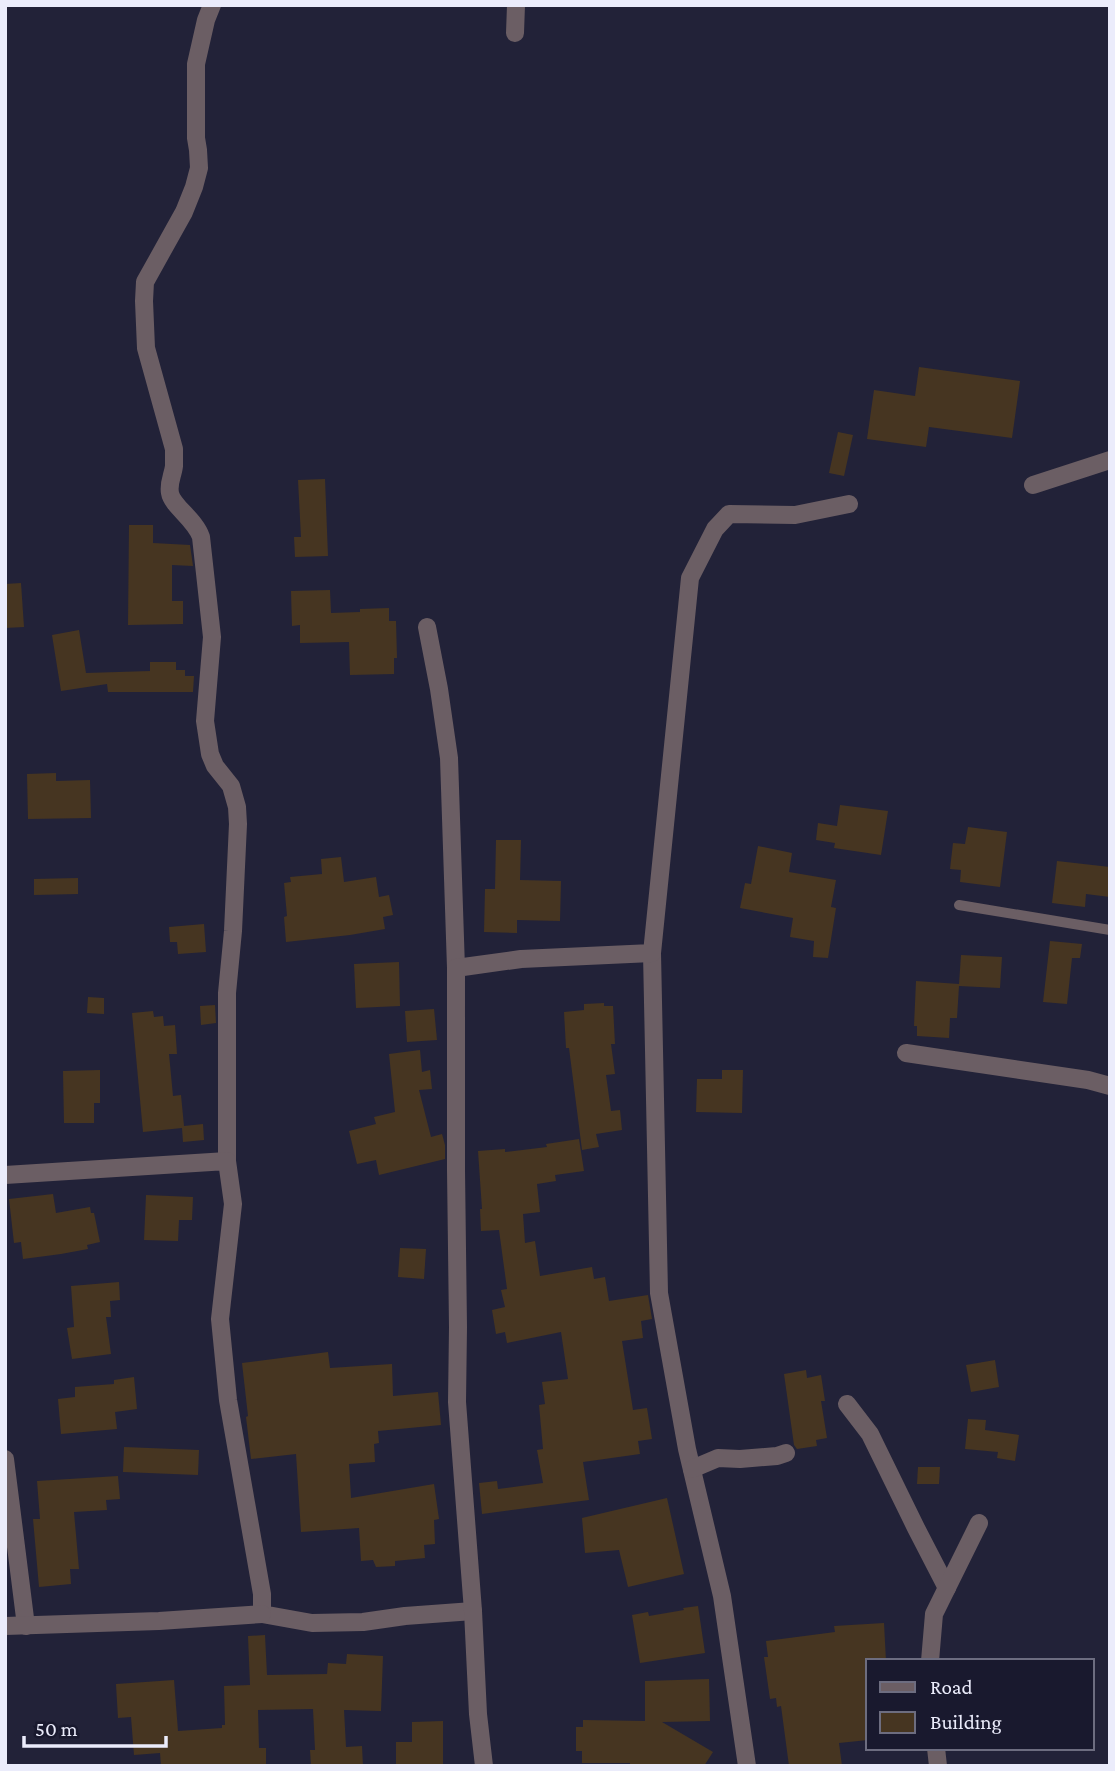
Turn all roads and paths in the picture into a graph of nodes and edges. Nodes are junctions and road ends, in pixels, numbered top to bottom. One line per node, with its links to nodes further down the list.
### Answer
1 (212, 5): 14 (street)
2 (516, 5): 3 (street)
3 (515, 33)
4 (1110, 460): 5 (street)
5 (1033, 485)
6 (849, 505): 10 (street)
7 (427, 627): 11 (street)
8 (958, 905): 9 (lane)
9 (1110, 930)
10 (652, 953): 11 (street); 19 (street)
11 (456, 968): 22 (street)
12 (906, 1053): 13 (street)
13 (1110, 1086)
14 (227, 1161): 15 (street); 23 (street)
15 (5, 1175)
16 (847, 1404): 21 (street)
17 (786, 1453): 19 (street)
18 (5, 1459): 25 (street)
19 (692, 1469): 28 (street)
20 (979, 1523): 21 (street)
21 (947, 1588): 26 (street)
22 (473, 1611): 23 (street); 27 (street)
23 (262, 1614): 25 (street)
24 (5, 1626): 25 (street)
25 (26, 1626)
26 (930, 1659)
27 (484, 1766)
28 (747, 1766)

